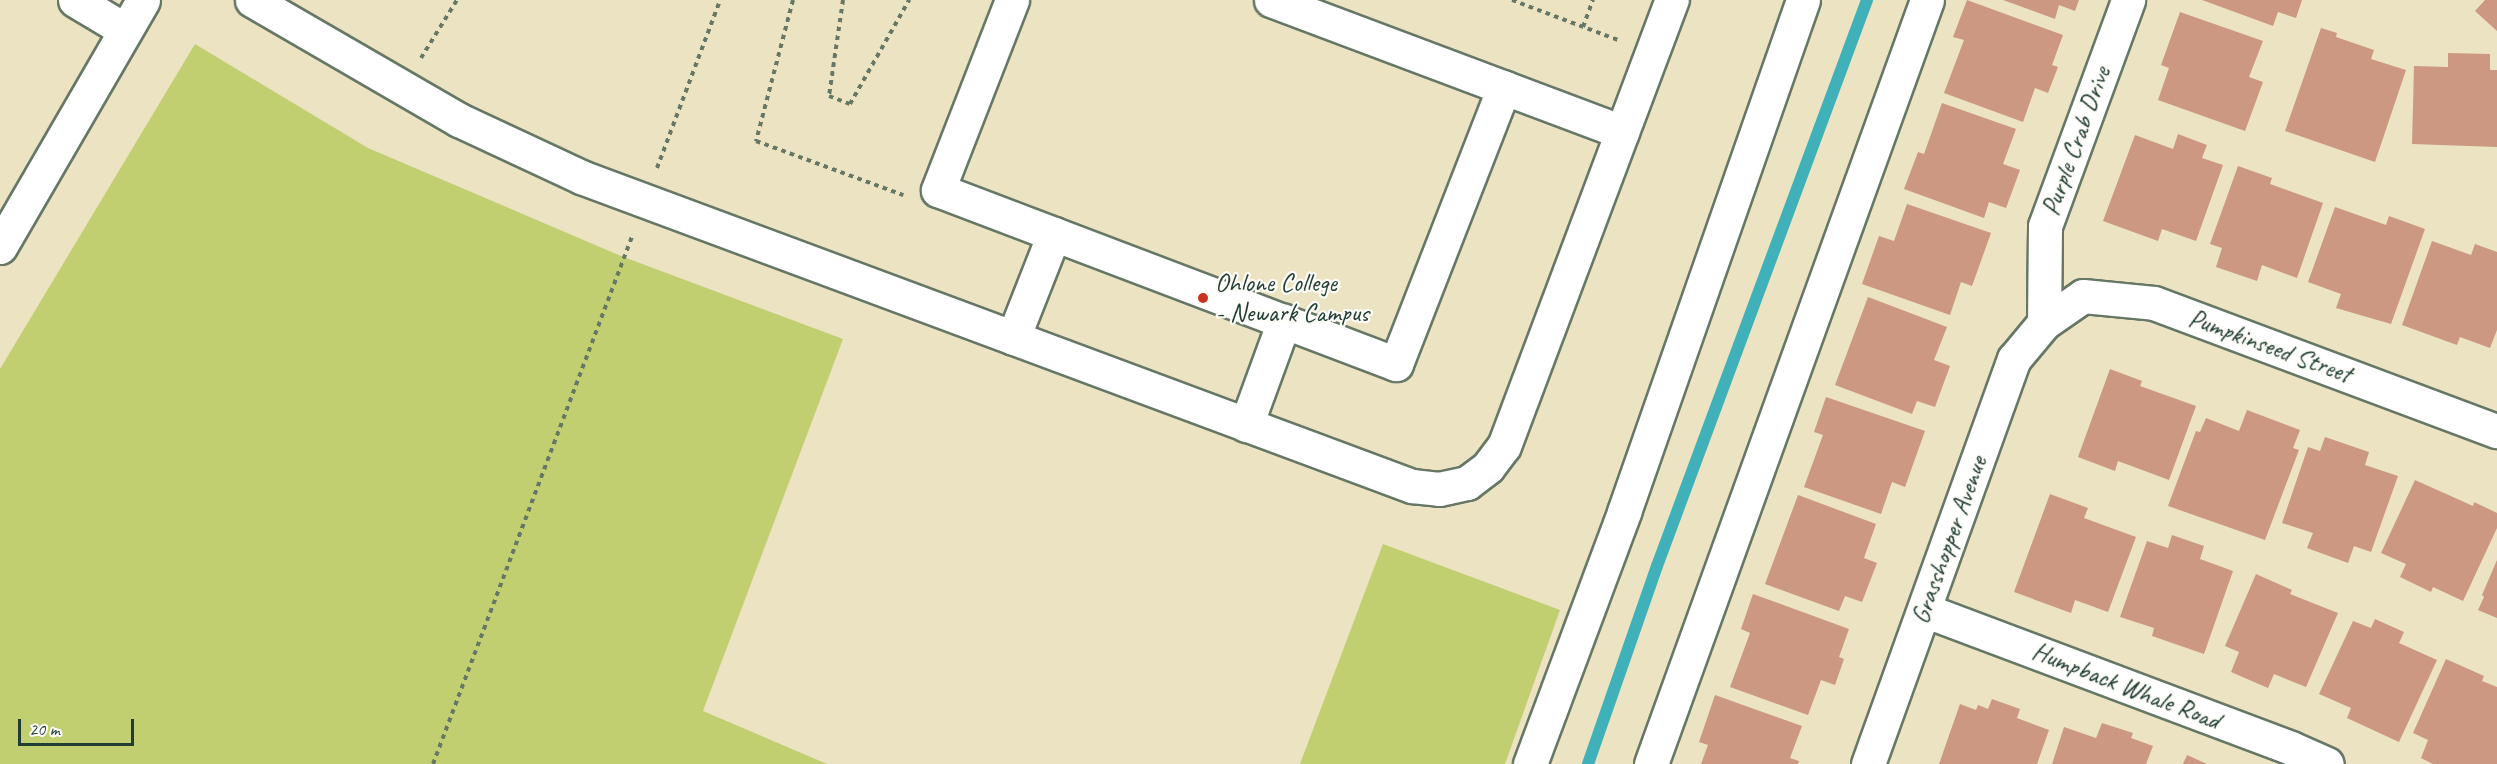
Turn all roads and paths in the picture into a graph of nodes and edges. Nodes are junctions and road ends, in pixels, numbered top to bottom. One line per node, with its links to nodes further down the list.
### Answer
1 (75, 0): 18 (street)
2 (143, 0): 18 (street)
3 (252, 0): 21 (street)
4 (457, 0): 21 (path)
5 (720, 0): 24 (path)
6 (793, 0): 23 (path)
7 (843, 0): 8 (path)
8 (909, 0)
9 (1012, 0): 23 (street)
10 (1271, 0): 20 (street)
11 (1512, 0): 17 (path)
12 (1593, 0): 17 (path)
13 (1672, 0): 19 (street)
14 (1803, 0): 34 (street)
15 (1927, 0): 35 (street)
16 (2128, 0): 28 (street, Purple Crab Drive)
17 (1583, 27): 19 (path)
18 (125, 30): 26 (street)
19 (1652, 53): 22 (street)
20 (1504, 87): 22 (street); 27 (street)
21 (401, 89): 24 (street)
22 (1622, 132): 30 (street)
23 (938, 190): 25 (street)
24 (645, 201): 29 (street); 33 (path)
25 (1054, 234): 27 (street); 29 (street)
26 (0, 247)
27 (1284, 321): 30 (street)
28 (2044, 322): 31 (street, Pumpkinseed Street); 32 (street, Grasshopper Avenue)
29 (1013, 338): 30 (street)
30 (1246, 425)
31 (2497, 431)
32 (1924, 610): 36 (street, Grasshopper Avenue); 37 (street, Humpback Whale Road)
33 (433, 764)
34 (1530, 764)
35 (1651, 764)
36 (1868, 764)
37 (2327, 764)

